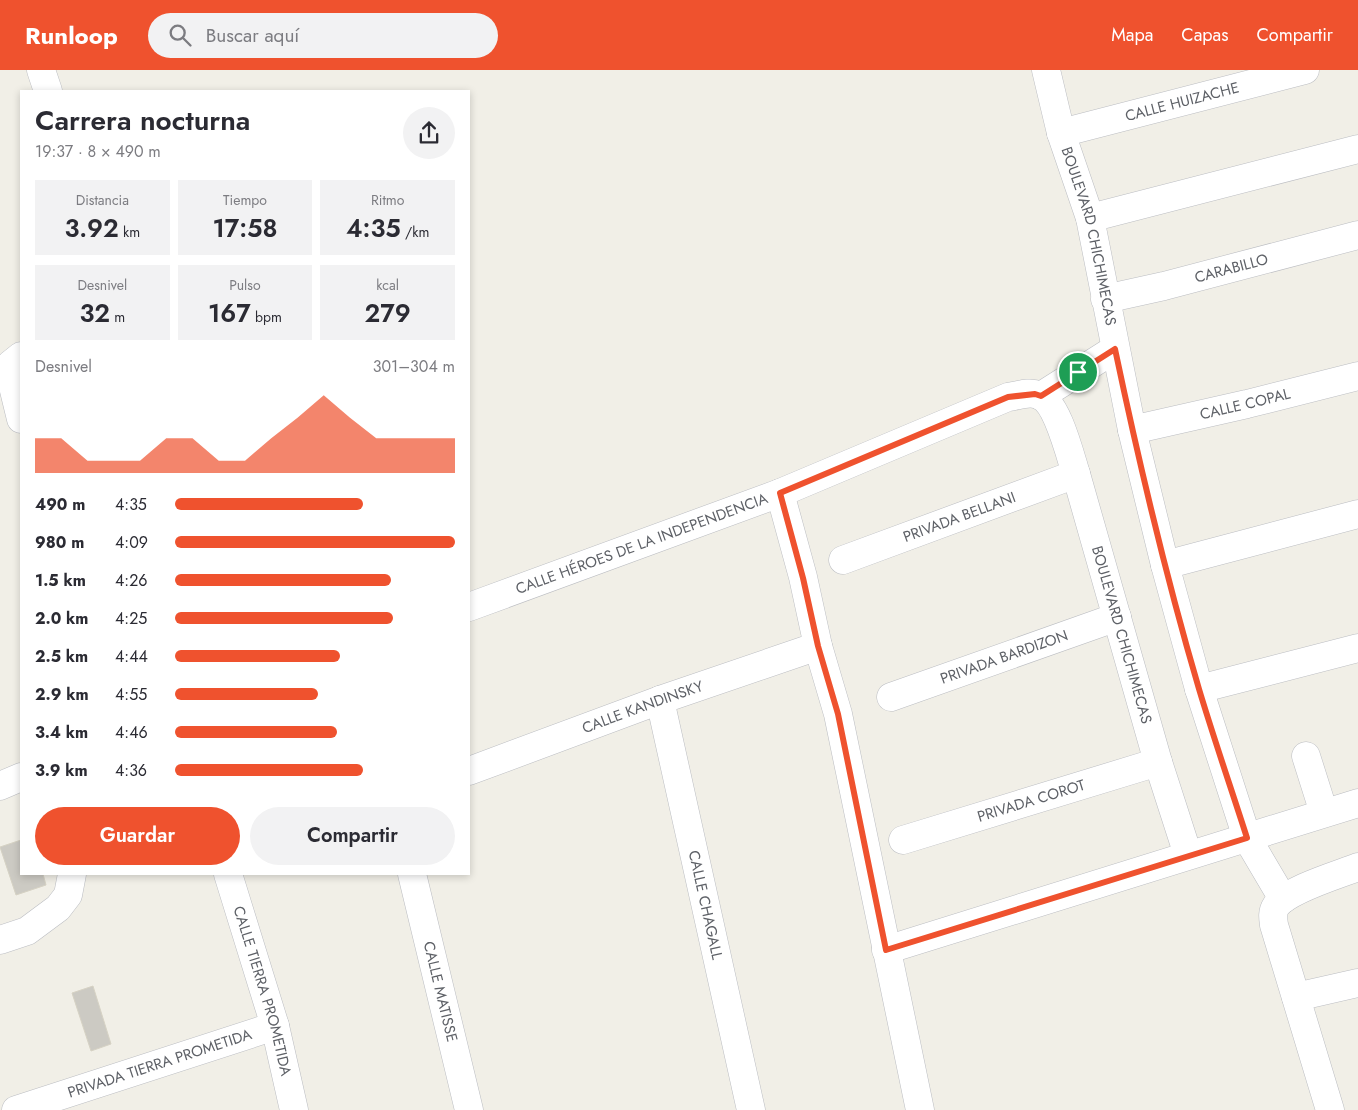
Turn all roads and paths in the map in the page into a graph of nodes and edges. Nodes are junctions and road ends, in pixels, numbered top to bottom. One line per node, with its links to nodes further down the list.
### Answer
1 (41, 70): 4 (street)
2 (1046, 70): 5 (street, BOULEVARD CHICHIMECAS)
3 (1304, 70): 5 (street, CALLE HUIZACHE)
4 (48, 90)
5 (1061, 133): 7 (street, BOULEVARD CHICHIMECAS)
6 (1358, 148): 7 (street)
7 (1090, 218): 9 (street, BOULEVARD CHICHIMECAS)
8 (1358, 235): 9 (street, CARABILLO)
9 (1105, 298): 10 (street, BOULEVARD CHICHIMECAS)
10 (1115, 349): 13 (street); 15 (street, BOULEVARD CHICHIMECAS)
11 (20, 357): 14 (street)
12 (1358, 376): 15 (street, CALLE COPAL)
13 (1041, 396): 16 (street, BOULEVARD CHICHIMECAS); 17 (street, CALLE HÉROES DE LA INDEPENDENCIA)
14 (20, 415)
15 (1132, 430): 20 (street, BOULEVARD CHICHIMECAS)
16 (1076, 474): 19 (street, PRIVADA BELLANI); 22 (street, BOULEVARD CHICHIMECAS)
17 (780, 493): 21 (street, CALLE HÉROES DE LA INDEPENDENCIA); 23 (street)
18 (1358, 514): 20 (street)
19 (843, 560)
20 (1165, 565): 25 (street, BOULEVARD CHICHIMECAS)
21 (470, 607)
22 (1117, 617): 26 (street, PRIVADA BARDIZON); 29 (street, BOULEVARD CHICHIMECAS)
23 (818, 646): 27 (street, CALLE KANDINSKY); 44 (street)
24 (1358, 648): 25 (street)
25 (1199, 689): 35 (street, BOULEVARD CHICHIMECAS)
26 (891, 697)
27 (660, 700): 30 (street, CALLE KANDINSKY); 51 (street, CALLE CHAGALL)
28 (1306, 756): 34 (street)
29 (1158, 762): 36 (street, PRIVADA COROT); 37 (street, BOULEVARD CHICHIMECAS)
30 (470, 771)
31 (20, 777): 32 (street)
32 (0, 786)
33 (1358, 803): 34 (street)
34 (1324, 813): 35 (street)
35 (1247, 838): 37 (street); 42 (street, BOULEVARD CHICHIMECAS)
36 (903, 840)
37 (1188, 855): 44 (street)
38 (1358, 867): 42 (street)
39 (72, 875): 43 (street)
40 (228, 875): 47 (street, CALLE TIERRA PROMETIDA)
41 (412, 875): 50 (street, CALLE MATISSE)
42 (1283, 899): 46 (street)
43 (0, 940)
44 (886, 950): 52 (street)
45 (1358, 983): 46 (street)
46 (1296, 997): 53 (street)
47 (275, 1026): 48 (street, PRIVADA TIERRA PROMETIDA); 49 (street, CALLE TIERRA PROMETIDA)
48 (16, 1110)
49 (294, 1110)
50 (469, 1110)
51 (751, 1110)
52 (920, 1110)
53 (1330, 1110)

